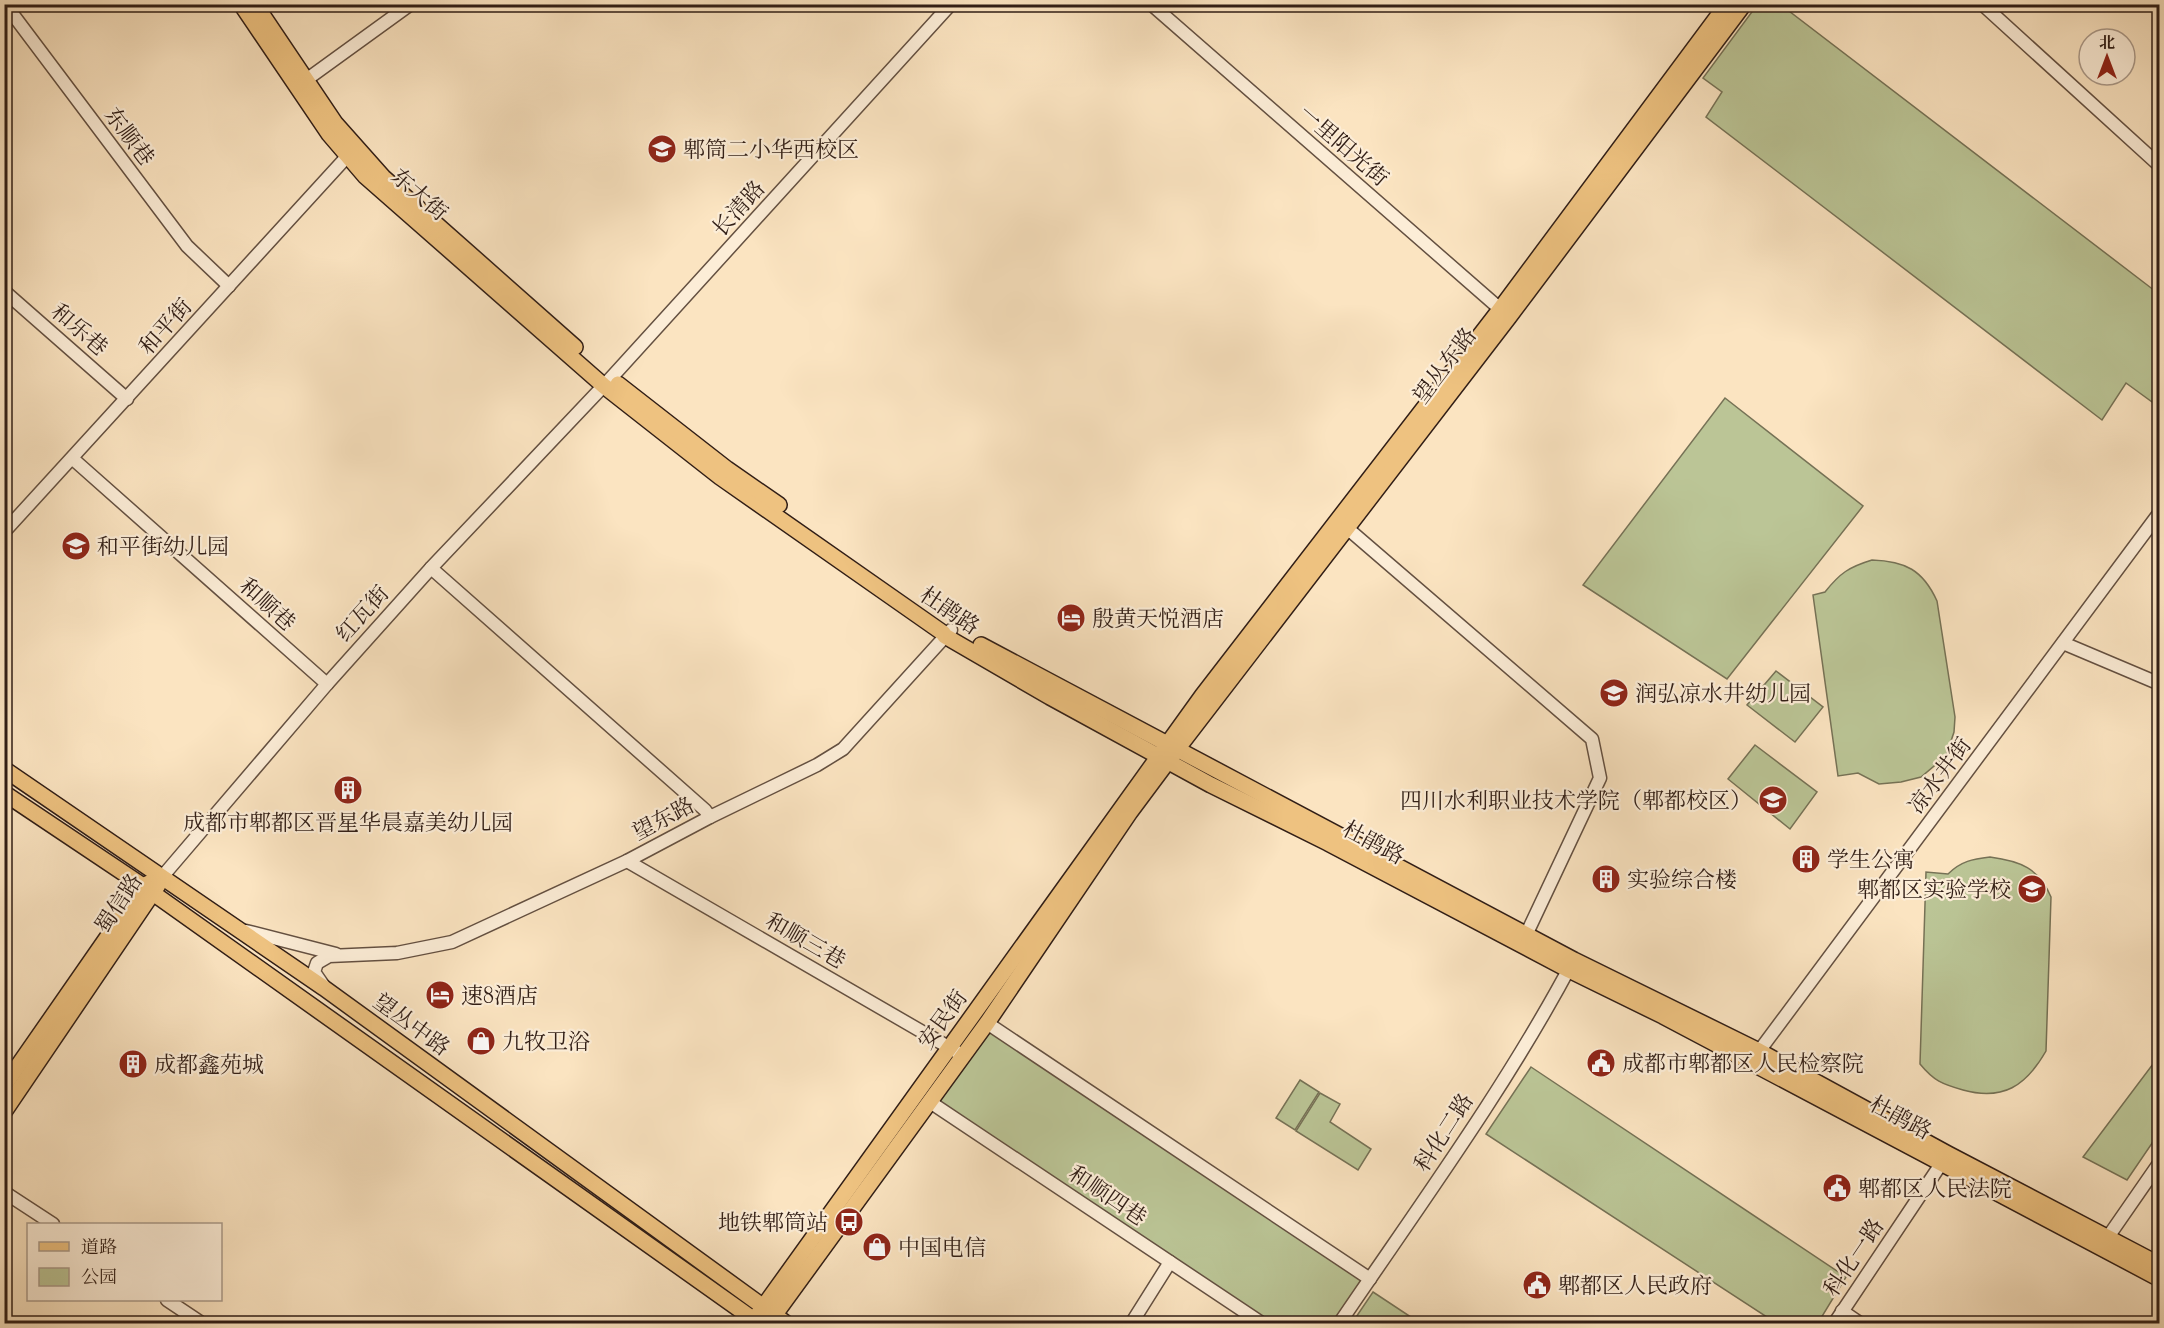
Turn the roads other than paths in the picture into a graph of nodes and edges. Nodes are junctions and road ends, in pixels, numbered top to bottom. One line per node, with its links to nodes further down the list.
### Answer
1 (5, 4): 13 (street, 东顺巷)
2 (241, 4): 11 (main road, 东大街)
3 (255, 4): 10 (main road, 东大街)
4 (411, 4): 10 (street)
5 (951, 4): 16 (street, 长清路)
6 (1151, 4): 15 (street, 一里阳光街)
7 (1726, 4): 15 (main road, 望丛东路)
8 (1744, 4): 15 (main road, 望丛东路)
9 (1982, 4): 12 (street)
10 (306, 80): 11 (main road, 东大街)
11 (352, 152): 13 (street, 和平街); 16 (main road, 东大街)
12 (2160, 166)
13 (229, 286): 17 (street, 和平街)
14 (4, 291): 17 (street, 和乐巷)
15 (1504, 313): 20 (main road, 望丛东路); 27 (main road, 望丛东路)
16 (608, 382): 22 (street, 红瓦街); 23 (main road, 杜鹃路)
17 (127, 399): 18 (street, 和平街)
18 (73, 459): 21 (street, 和平街); 25 (street, 和顺巷)
19 (2160, 512): 24 (street, 凉水井街)
20 (1347, 528): 27 (main road, 望丛东路); 35 (street)
21 (4, 532)
22 (431, 568): 25 (street, 红瓦街); 30 (street)
23 (948, 633): 27 (main road, 杜鹃路); 30 (street, 望东路)
24 (2063, 643): 26 (street); 42 (street, 凉水井街)
25 (327, 684): 32 (street, 红瓦街)
26 (2160, 684)
27 (1168, 753): 35 (main road, 杜鹃路); 37 (main road, 杜鹃路); 39 (main road, 安民街); 40 (main road, 安民街)
28 (4, 769): 32 (main road, 望丛中路)
29 (4, 793): 33 (main road, 望丛中路)
30 (710, 817): 31 (street, 望东路)
31 (627, 861): 36 (street, 望东路); 40 (street, 和顺三巷)
32 (162, 877): 33 (main road, 蜀信路); 34 (main road, 望丛中路)
33 (148, 890): 43 (main road, 蜀信路); 45 (main road, 蜀信路); 57 (main road, 望丛中路)
34 (238, 928): 36 (street, 望东路); 38 (main road, 望丛中路)
35 (1527, 933): 37 (main road, 杜鹃路)
36 (346, 957): 38 (street, 望东路)
37 (1573, 968): 42 (main road, 杜鹃路); 53 (street, 科化二路); 63 (street)
38 (324, 988): 57 (main road, 望丛中路)
39 (987, 1023): 41 (main road, 安民街); 53 (street)
40 (949, 1048): 41 (street, 和顺三巷); 57 (main road, 安民街)
41 (963, 1056): 44 (main road, 安民街)
42 (1755, 1057): 46 (main road, 杜鹃路)
43 (4, 1086)
44 (930, 1102): 51 (street, 和顺四巷); 57 (main road, 安民街)
45 (4, 1112)
46 (1944, 1159): 50 (main road, 杜鹃路); 54 (main road, 杜鹃路); 56 (street, 科化一路)
47 (2160, 1162): 50 (street)
48 (4, 1192): 49 (street)
49 (51, 1223)
50 (2108, 1237): 52 (main road, 杜鹃路)
51 (1170, 1262): 60 (street); 61 (street, 和顺四巷)
52 (2160, 1265)
53 (1370, 1279): 62 (street, 科化二路)
54 (2160, 1279)
55 (169, 1301): 58 (street)
56 (1842, 1311): 64 (street, 科化一路); 65 (street)
57 (762, 1319): 59 (main road, 望丛中路)
58 (203, 1323)
59 (787, 1323)
60 (1131, 1323)
61 (1263, 1323)
62 (1339, 1323)
63 (1347, 1323)
64 (1834, 1323)
65 (1861, 1323)

